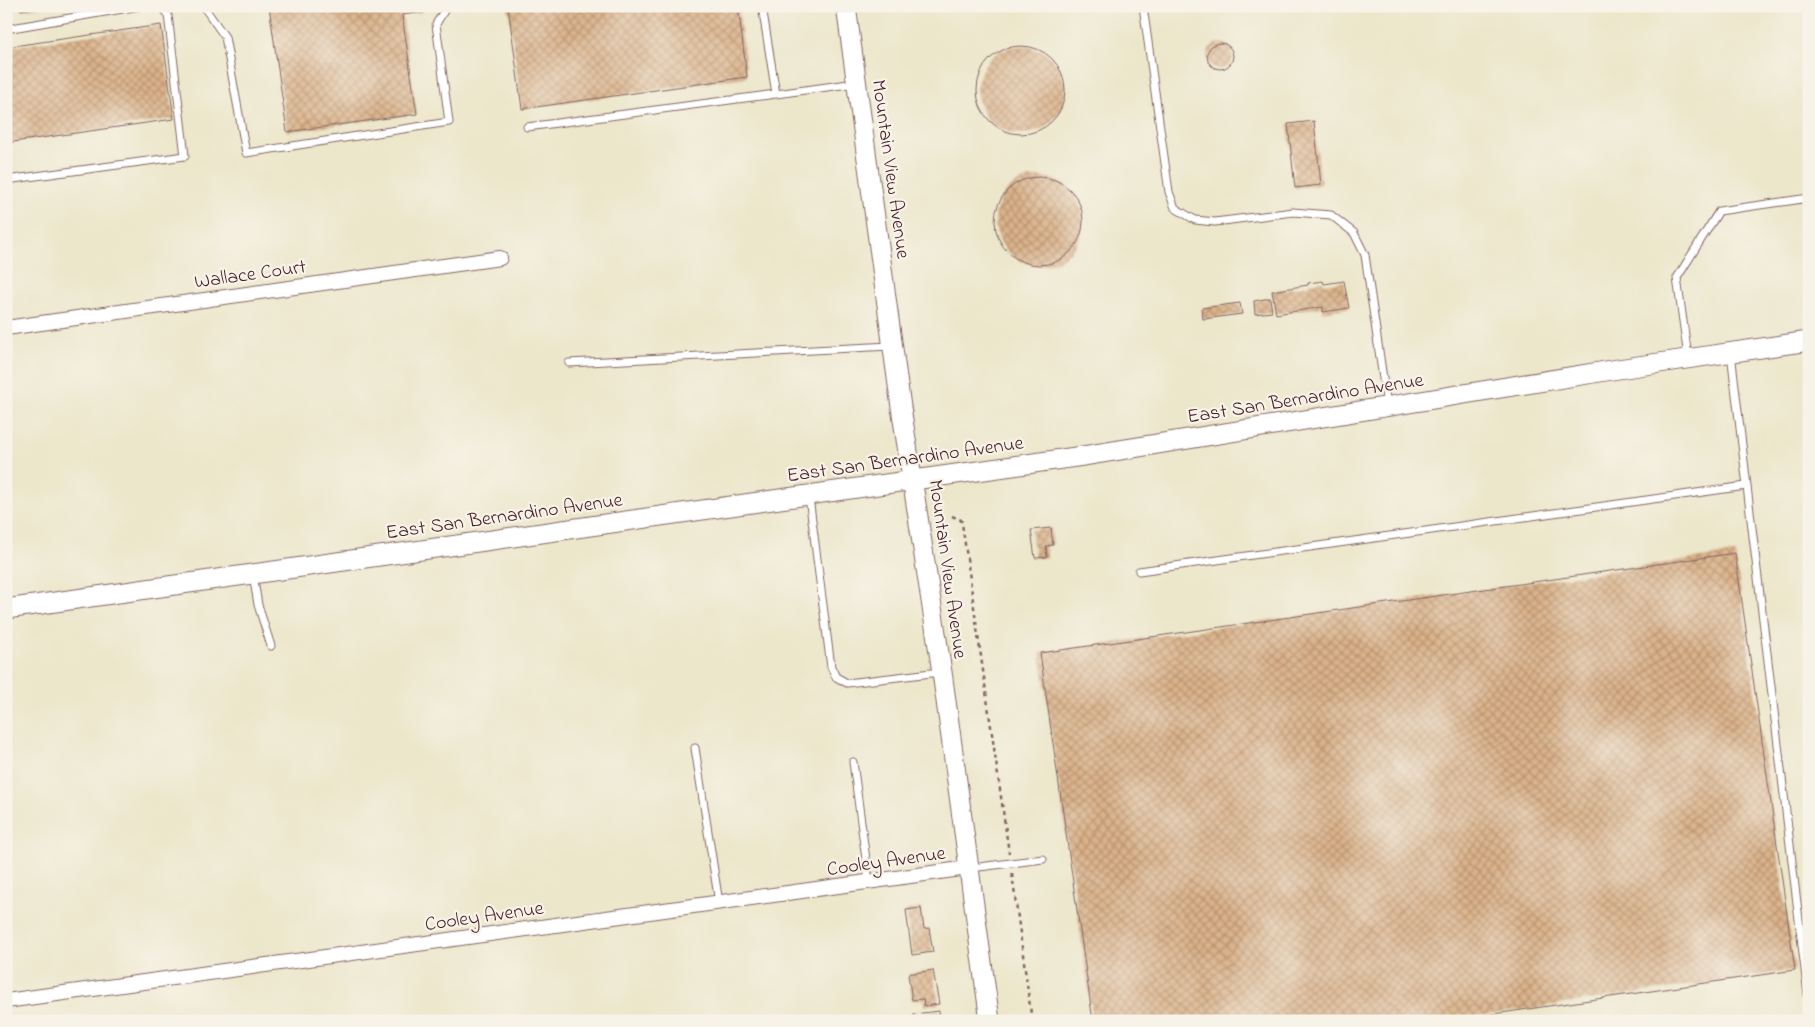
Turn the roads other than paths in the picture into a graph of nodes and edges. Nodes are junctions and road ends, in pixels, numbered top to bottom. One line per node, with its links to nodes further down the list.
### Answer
1 (140, 6): 8 (lane)
2 (160, 6): 12 (lane)
3 (206, 6): 4 (lane)
4 (448, 6)
5 (762, 6): 10 (lane)
6 (846, 6): 9 (main road, Mountain View Avenue)
7 (1143, 6): 21 (lane)
8 (6, 29)
9 (857, 82): 10 (lane); 17 (main road, Mountain View Avenue)
10 (776, 94): 11 (lane)
11 (527, 127)
12 (6, 180)
13 (1809, 198): 19 (lane)
14 (500, 258): 15 (street, Wallace Court)
15 (6, 328)
16 (1809, 341): 18 (main road, East San Bernardino Avenue)
17 (893, 346): 20 (lane); 22 (main road, Mountain View Avenue)
18 (1731, 352): 19 (main road, East San Bernardino Avenue); 23 (lane)
19 (1688, 359): 21 (main road, East San Bernardino Avenue)
20 (569, 364)
21 (1387, 406): 22 (main road, East San Bernardino Avenue)
22 (913, 479): 24 (main road, East San Bernardino Avenue); 29 (main road, Mountain View Avenue)
23 (1746, 486): 25 (lane); 37 (lane)
24 (808, 494): 26 (main road, East San Bernardino Avenue); 29 (lane)
25 (1139, 571)
26 (253, 573): 27 (main road, East San Bernardino Avenue); 28 (lane)
27 (6, 609)
28 (271, 646)
29 (942, 672): 33 (main road, Mountain View Avenue)
30 (695, 748): 35 (lane)
31 (852, 762): 34 (lane)
32 (1043, 859): 33 (lane)
33 (968, 868): 34 (street, Cooley Avenue); 38 (main road, Mountain View Avenue)
34 (869, 882): 35 (street, Cooley Avenue)
35 (719, 903): 36 (street, Cooley Avenue)
36 (6, 1001)
37 (1809, 1003)
38 (990, 1021)

